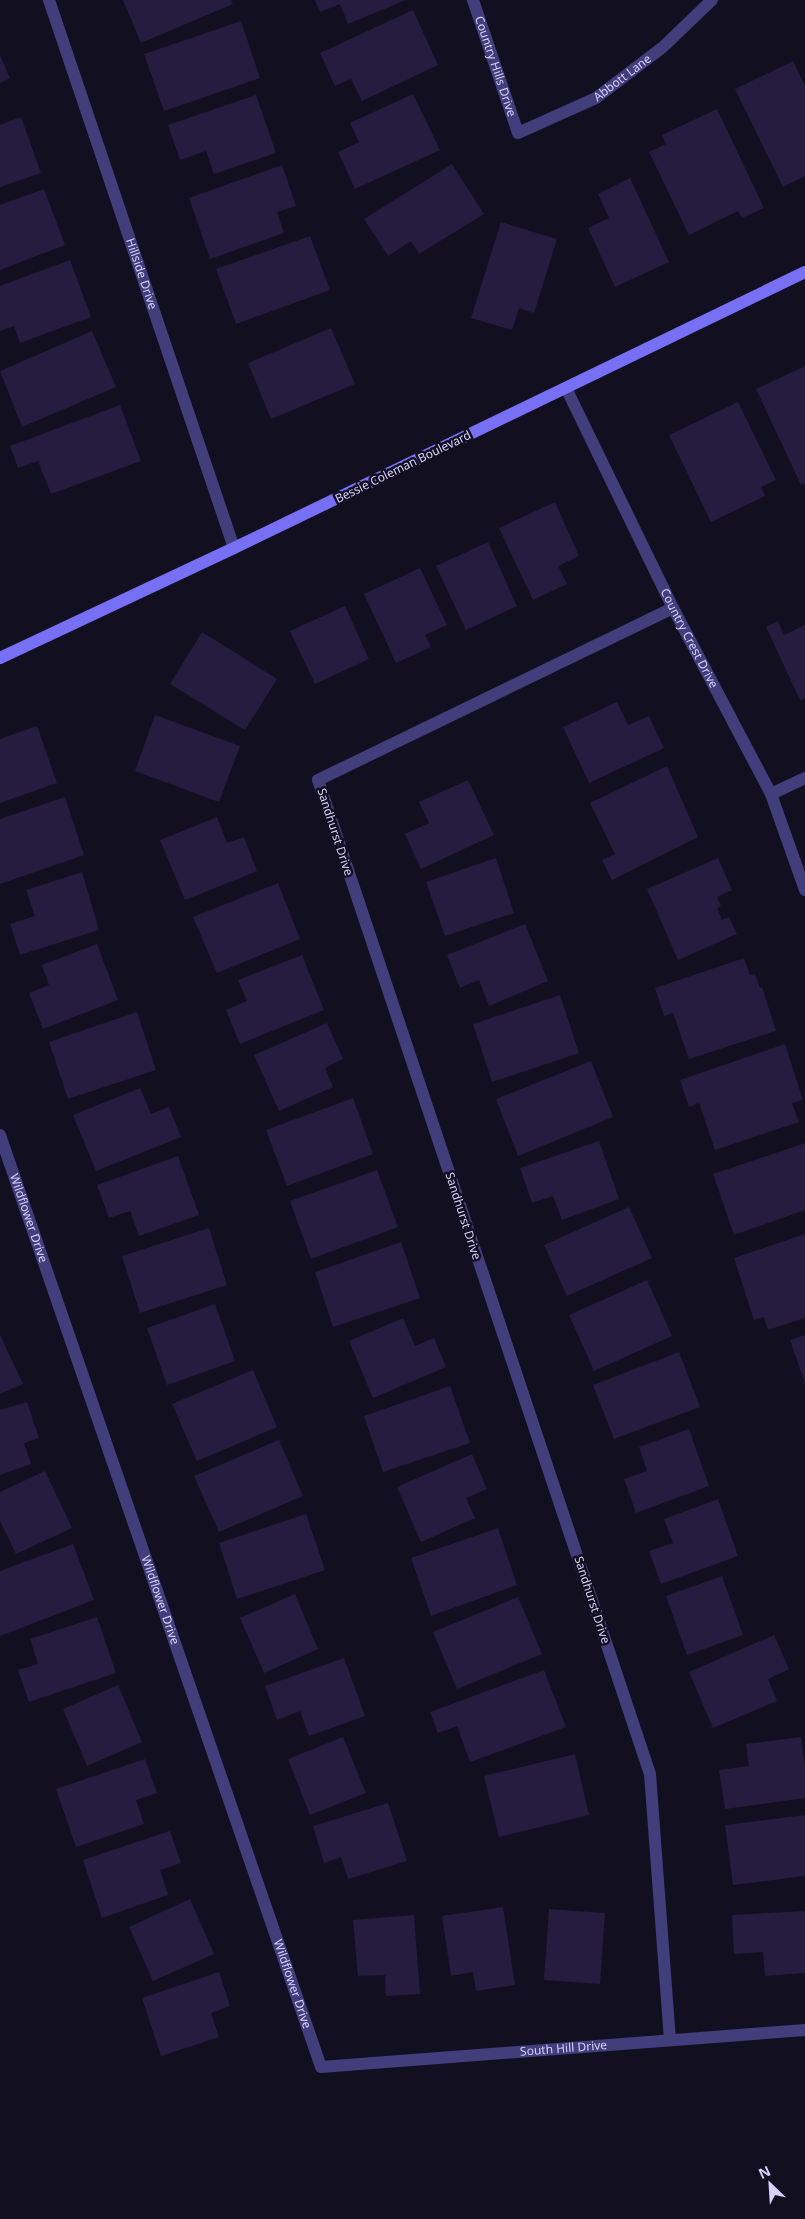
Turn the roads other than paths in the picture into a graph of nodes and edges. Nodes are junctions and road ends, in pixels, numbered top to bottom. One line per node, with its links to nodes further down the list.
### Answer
1 (49, 0): 7 (street, Hillside Drive)
2 (473, 0): 4 (street, Country Hills Drive)
3 (712, 0): 4 (street, Abbott Lane)
4 (518, 133)
5 (805, 272): 6 (street, Bessie Coleman Boulevard)
6 (566, 388): 7 (street, Bessie Coleman Boulevard); 8 (street, Country Crest Drive)
7 (234, 548): 9 (street, Bessie Coleman Boulevard)
8 (673, 608): 11 (street, Country Crest Drive); 15 (street, Sandhurst Drive)
9 (0, 658)
10 (805, 778): 11 (street)
11 (771, 794): 12 (street, Country Crest Drive)
12 (805, 890)
13 (0, 1135): 16 (street, Wildflower Drive)
14 (805, 2030): 15 (street, South Hill Drive)
15 (670, 2040): 16 (street, South Hill Drive)
16 (322, 2068)

